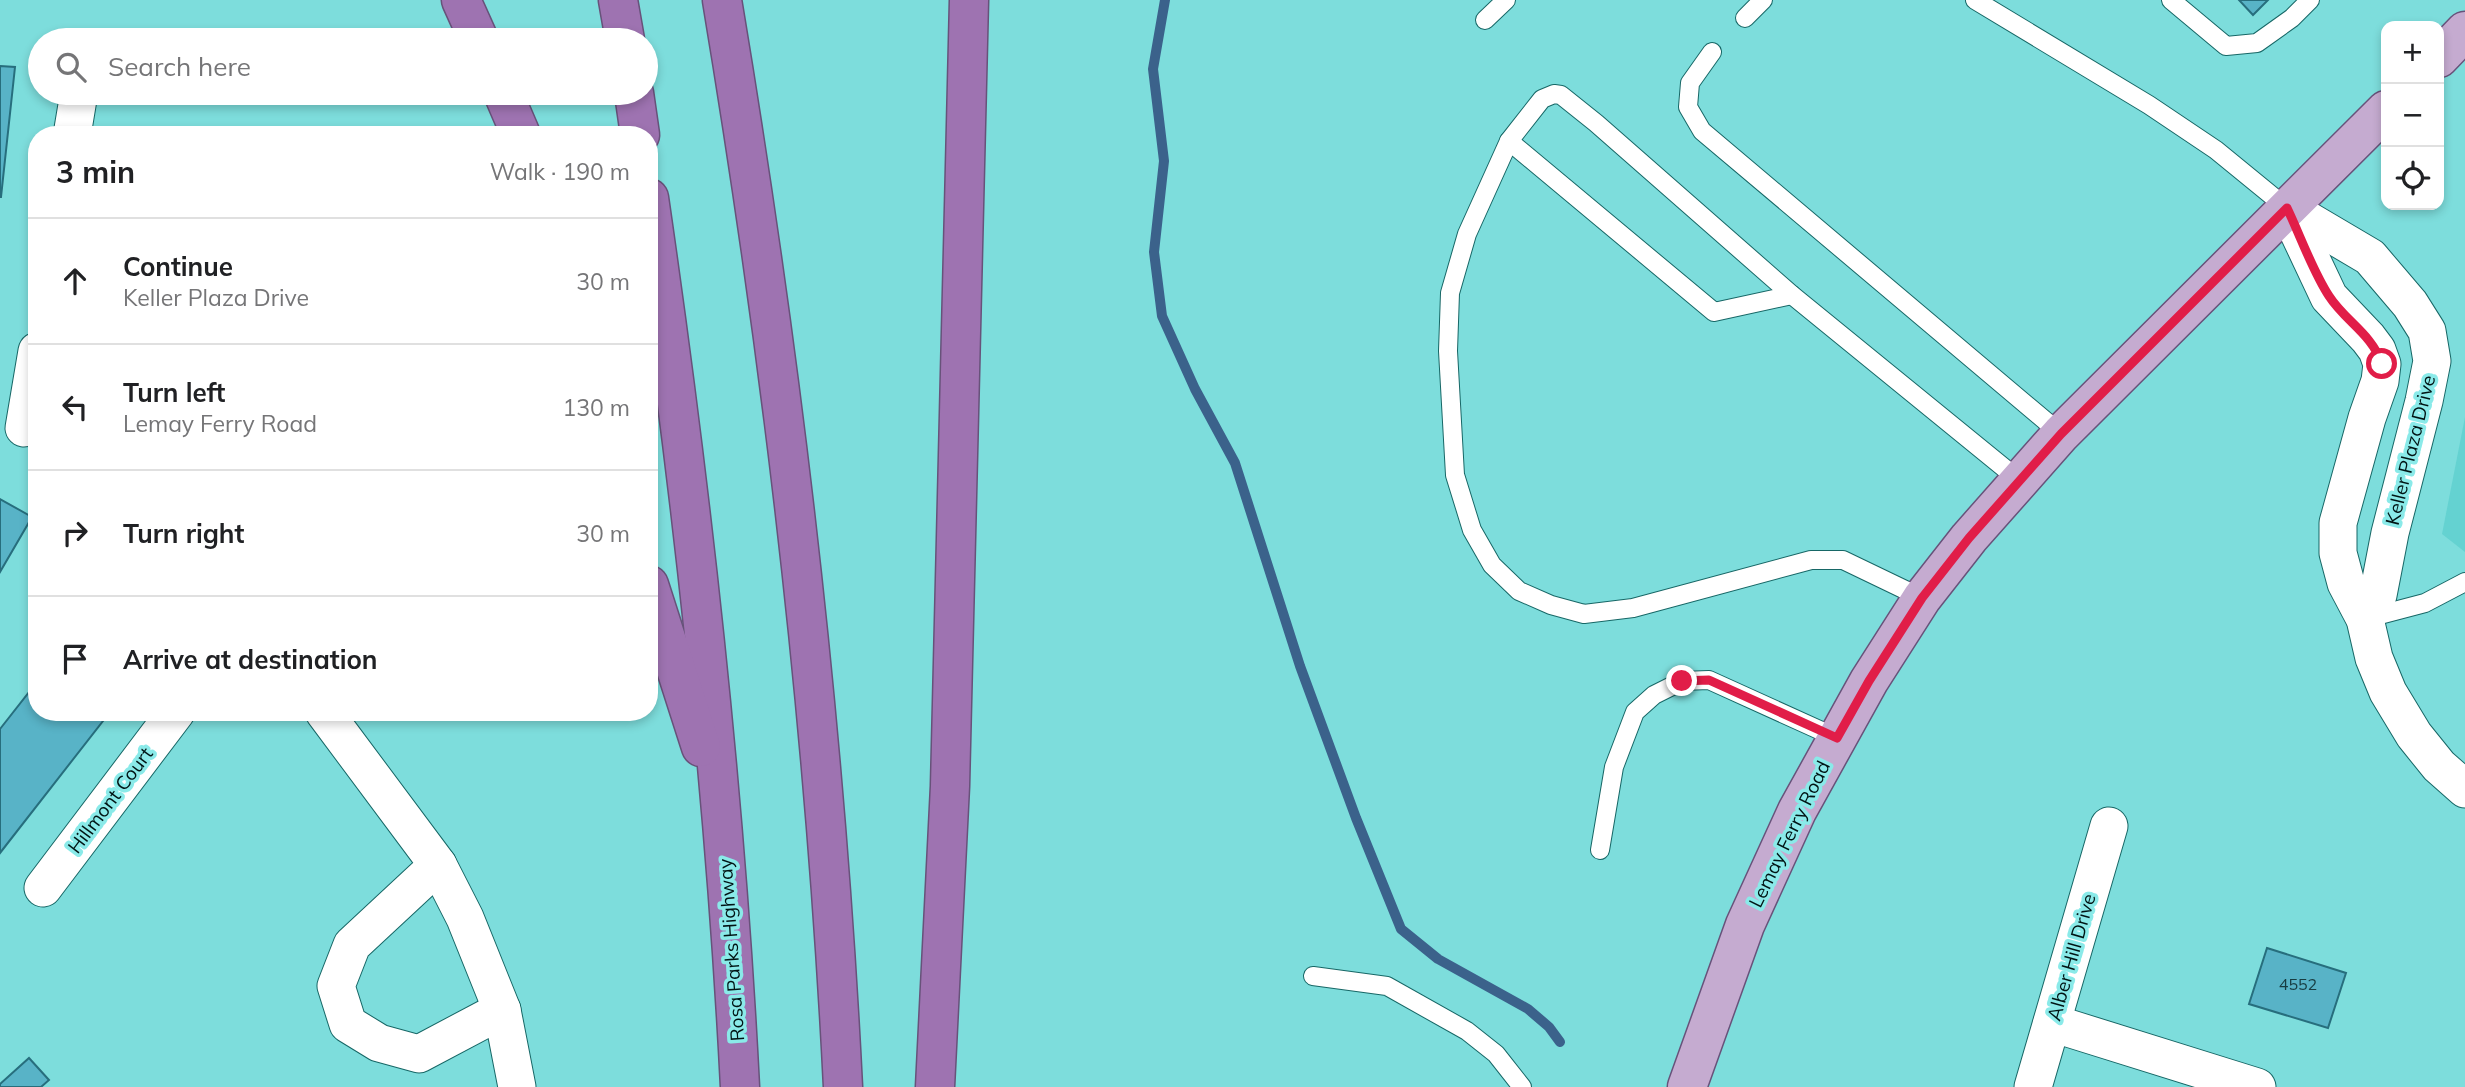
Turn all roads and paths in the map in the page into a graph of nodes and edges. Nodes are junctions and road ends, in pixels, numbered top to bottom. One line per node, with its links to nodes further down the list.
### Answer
1 (461, 0): 12 (highway)
2 (618, 0): 13 (highway)
3 (722, 0): 50 (highway)
4 (969, 0): 51 (highway)
5 (1506, 0): 11 (lane)
6 (1763, 0): 10 (lane)
7 (1975, 0): 25 (lane)
8 (2171, 0): 9 (lane)
9 (2309, 0)
10 (1745, 18)
11 (1485, 20)
12 (474, 28)
13 (623, 28)
14 (2465, 31): 16 (main road)
15 (1712, 52): 30 (lane)
16 (2444, 53)
17 (77, 105): 21 (street)
18 (508, 105): 22 (highway)
19 (636, 105): 23 (highway)
20 (2381, 115): 25 (main road, Lemay Ferry Road)
21 (74, 126)
22 (518, 126)
23 (639, 126)
24 (1509, 141): 27 (lane); 27 (lane); 33 (lane)
25 (2287, 208): 30 (main road, Lemay Ferry Road); 35 (street); 35 (street, Keller Plaza Drive)
26 (658, 263): 40 (highway)
27 (1792, 295): 31 (lane)
28 (28, 392): 29 (street)
29 (20, 428)
30 (2061, 434): 31 (main road, Lemay Ferry Road)
31 (2019, 480): 33 (main road, Lemay Ferry Road)
32 (2465, 582): 35 (lane)
33 (1922, 598): 38 (main road, Lemay Ferry Road)
34 (658, 613): 40 (highway)
35 (2365, 619): 39 (street)
36 (169, 721): 44 (street, Hillmont Court)
37 (331, 721): 43 (street)
38 (1837, 738): 42 (lane); 53 (main road, Lemay Ferry Road)
39 (2465, 789)
40 (722, 814): 49 (highway, Rosa Parks Highway)
41 (2109, 826): 47 (street, Alber Hill Drive)
42 (1600, 850)
43 (438, 864): 46 (street); 46 (street)
44 (43, 888)
45 (1313, 976): 52 (lane)
46 (502, 1010): 48 (street)
47 (2052, 1023): 54 (street, Alber Hill Drive); 55 (street)
48 (517, 1087)
49 (740, 1087)
50 (843, 1087)
51 (936, 1087)
52 (1522, 1087)
53 (1687, 1087)
54 (2033, 1087)
55 (2257, 1087)

